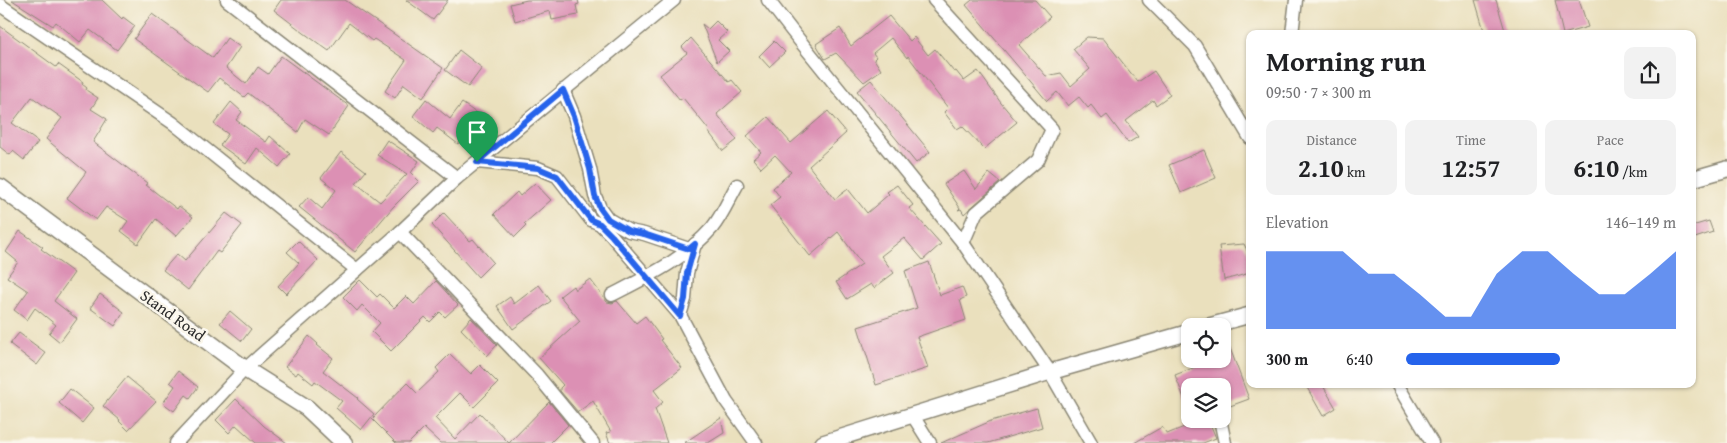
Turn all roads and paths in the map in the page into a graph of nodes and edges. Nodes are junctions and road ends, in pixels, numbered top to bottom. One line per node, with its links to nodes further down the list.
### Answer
1 (227, 0): 13 (street)
2 (674, 0): 9 (street)
3 (768, 0): 18 (street)
4 (934, 0): 18 (street)
5 (1149, 0): 10 (street)
6 (1296, 0): 8 (street)
7 (0, 5): 20 (street)
8 (1292, 30)
9 (563, 90): 11 (street); 19 (street)
10 (1246, 131)
11 (477, 162): 13 (street); 21 (street)
12 (1727, 169): 14 (street)
13 (457, 178): 17 (street)
14 (1696, 178)
15 (737, 185): 19 (street)
16 (0, 188): 27 (main road, Stand Road)
17 (400, 232): 20 (street); 34 (street)
18 (963, 243): 28 (street)
19 (692, 247): 21 (street); 24 (street)
20 (356, 270): 27 (street)
21 (648, 276): 22 (street); 24 (street)
22 (612, 295)
23 (1246, 315): 25 (street)
24 (680, 316): 35 (street)
25 (1231, 320)
26 (1181, 335): 28 (street)
27 (245, 369): 32 (street); 33 (main road, Stand Road)
28 (1050, 372): 30 (street); 38 (street)
29 (1399, 388): 40 (street)
30 (913, 416): 36 (street); 37 (street)
31 (1222, 428): 39 (street)
32 (180, 441)
33 (344, 443)
34 (593, 443)
35 (756, 443)
36 (823, 443)
37 (930, 443)
38 (1091, 443)
39 (1225, 443)
40 (1432, 443)

